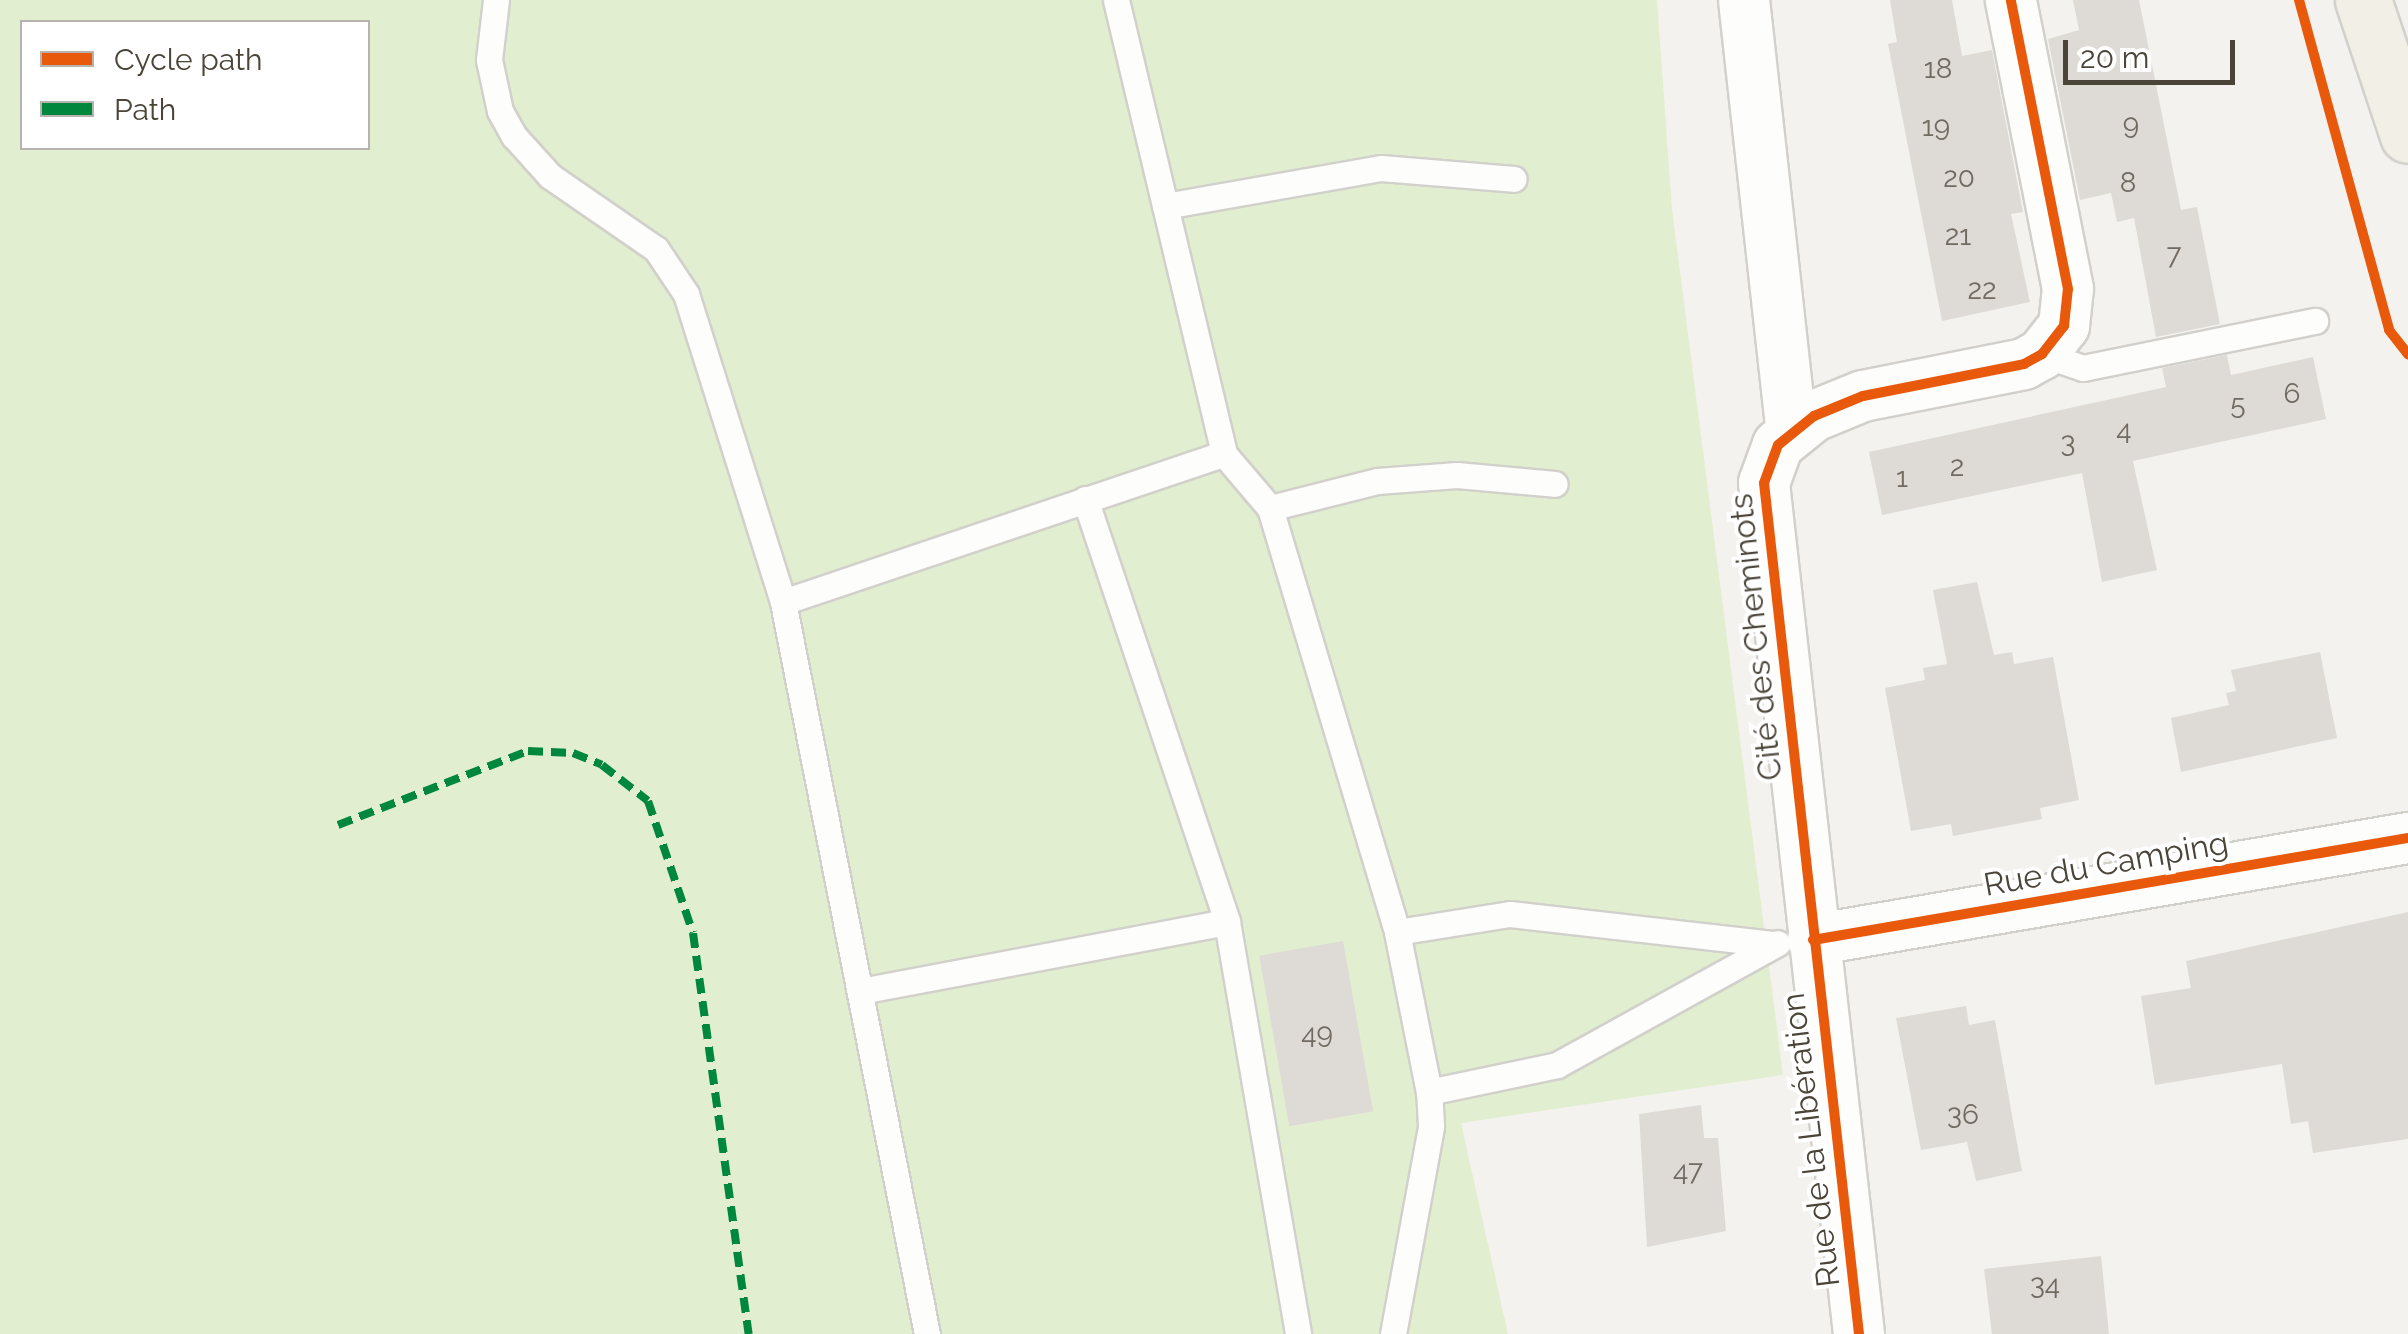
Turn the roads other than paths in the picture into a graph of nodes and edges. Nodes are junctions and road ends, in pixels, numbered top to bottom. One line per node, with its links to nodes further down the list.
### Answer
1 (496, 0): 16 (lane)
2 (1116, 0): 8 (lane)
3 (1744, 0): 11 (street)
4 (2011, 0): 10 (street)
5 (2362, 0): 6 (main road)
6 (2408, 134)
7 (1514, 179): 8 (lane)
8 (1165, 206): 12 (lane)
9 (2315, 321): 10 (lane)
10 (2042, 354): 11 (street)
11 (1791, 429): 20 (street, Cité des Cheminots)
12 (1224, 454): 14 (lane); 15 (lane)
13 (1555, 484): 15 (lane)
14 (1085, 500): 16 (lane); 18 (lane)
15 (1270, 508): 19 (lane)
16 (783, 602): 21 (lane)
17 (2408, 838): 20 (street, Rue du Camping)
18 (1227, 922): 21 (lane); 24 (lane)
19 (1397, 932): 20 (lane); 22 (lane)
20 (1792, 942): 22 (lane); 26 (street, Rue de la Libération)
21 (861, 991): 23 (lane)
22 (1429, 1092): 25 (lane)
23 (927, 1334)
24 (1298, 1334)
25 (1393, 1334)
26 (1859, 1334)

